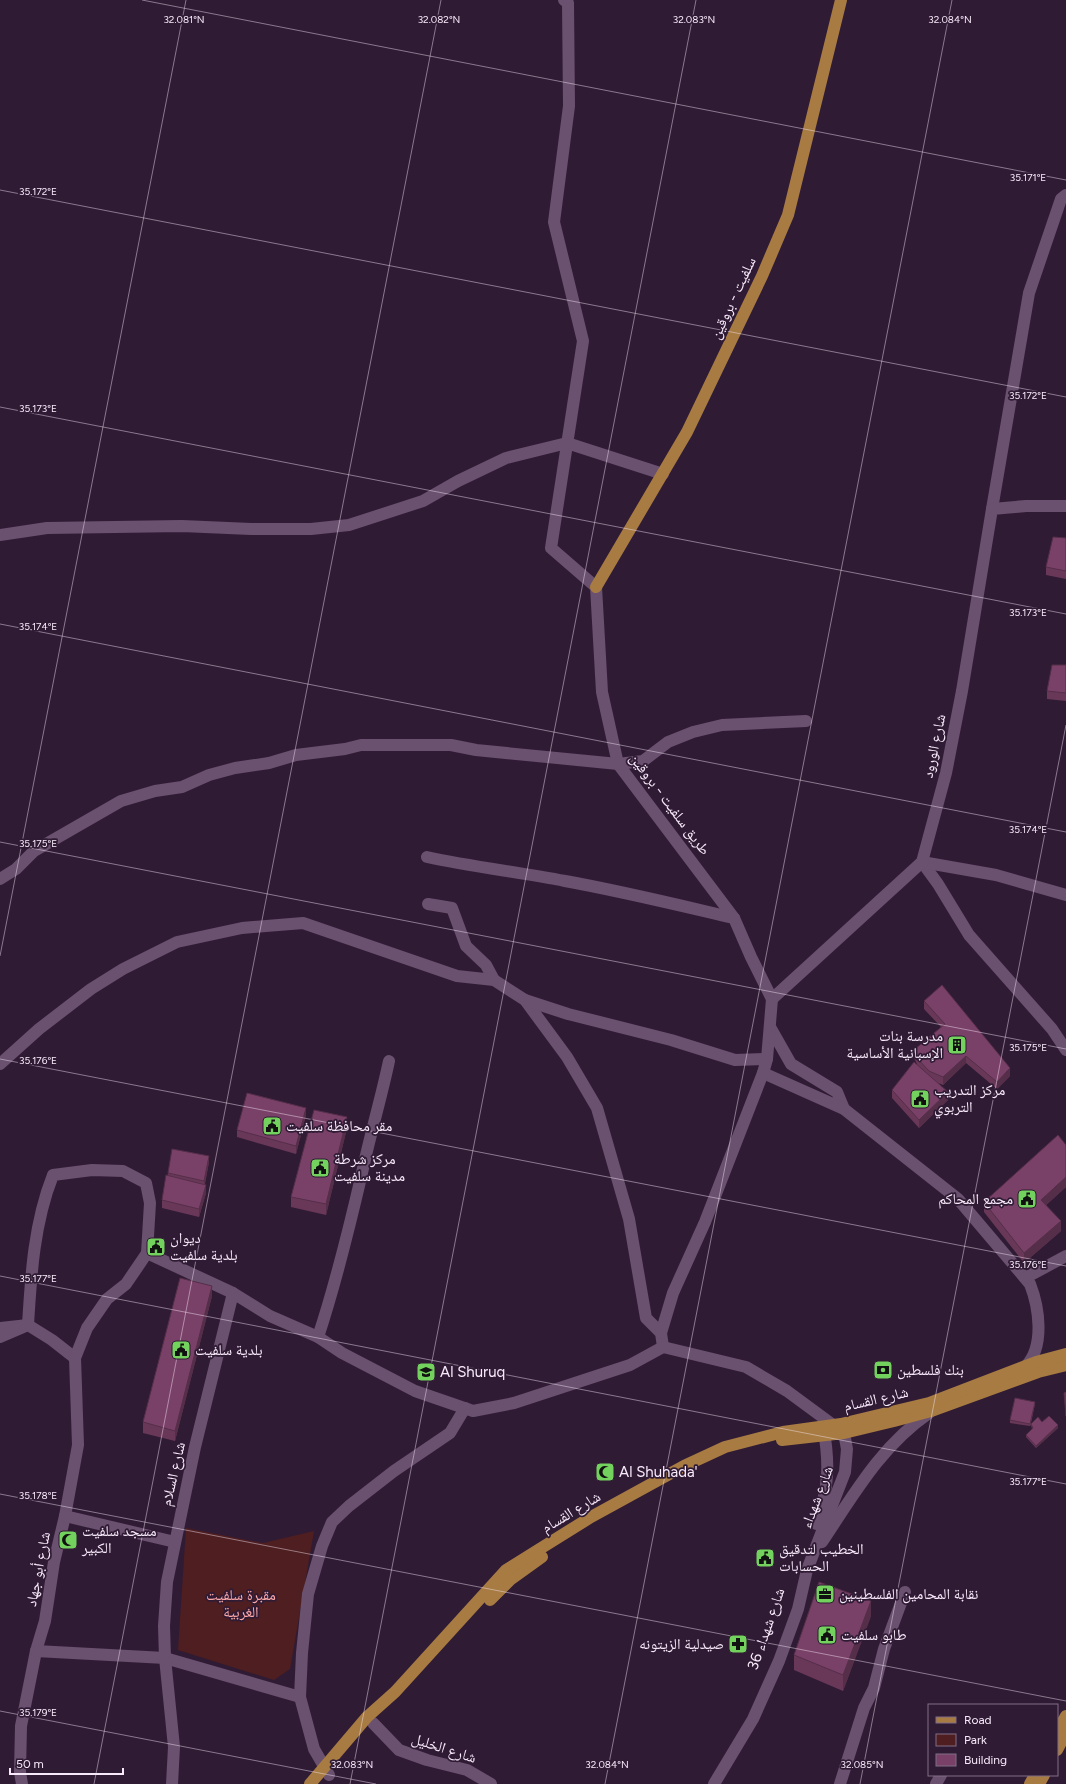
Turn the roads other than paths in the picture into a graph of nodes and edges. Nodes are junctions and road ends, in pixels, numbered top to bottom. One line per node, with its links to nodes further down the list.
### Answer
1 (564, 0): 4 (street)
2 (841, 0): 5 (main road, سلفيت - بروقين)
3 (1066, 195): 7 (street, شارع الورود)
4 (567, 444): 5 (street); 8 (street); 9 (street)
5 (664, 474): 9 (main road, سلفيت - بروقين)
6 (1066, 506): 7 (street)
7 (992, 509): 13 (street, شارع الورود)
8 (0, 535)
9 (596, 587): 11 (street, طريق سلفيت - بروقين)
10 (806, 721): 11 (street)
11 (618, 764): 14 (street); 17 (street, طريق سلفيت - بروقين)
12 (427, 857): 17 (street)
13 (922, 862): 15 (street); 19 (street); 22 (street)
14 (0, 879)
15 (1066, 895)
16 (428, 904): 18 (street)
17 (734, 918): 19 (street, طريق سلفيت - بروقين)
18 (494, 980): 20 (street); 25 (street)
19 (772, 999): 21 (street)
20 (525, 1000): 23 (street); 34 (street)
21 (770, 1027): 23 (street); 27 (street)
22 (1066, 1050)
23 (767, 1059): 26 (street)
24 (389, 1061): 36 (street)
25 (0, 1064)
26 (763, 1073): 27 (street); 34 (street)
27 (844, 1109): 30 (street)
28 (147, 1253): 31 (street); 32 (street); 39 (street)
29 (1066, 1256): 30 (street)
30 (1025, 1278): 41 (street)
31 (233, 1293): 36 (street); 47 (street, شارع السلام)
32 (28, 1325): 33 (street); 35 (street); 39 (street)
33 (0, 1328)
34 (661, 1333): 37 (street)
35 (0, 1337)
36 (318, 1338): 42 (street)
37 (663, 1347): 42 (street); 44 (street)
38 (1066, 1354): 41 (main road, شارع القسام)
39 (75, 1358): 46 (street, شارع أبو جهاد)
40 (1066, 1365): 43 (main road, شارع القسام)
41 (1026, 1366): 44 (main road, شارع القسام)
42 (465, 1408): 52 (street)
43 (931, 1411): 45 (main road, شارع القسام); 48 (street)
44 (827, 1428): 45 (main road, شارع القسام); 54 (main road, شارع القسام); 58 (main road, شارع القسام); 64 (street, شارع شهداء 36)
45 (844, 1433): 48 (street, شارع شهداء)
46 (65, 1516): 47 (street); 50 (street, شارع أبو جهاد)
47 (175, 1542): 51 (street, شارع السلام)
48 (806, 1572): 65 (street, شارع شهداء 36)
49 (905, 1592): 66 (street)
50 (36, 1651): 51 (street); 59 (street, شارع أبو جهاد)
51 (165, 1658): 52 (street); 60 (street, شارع السلام)
52 (300, 1697): 58 (street)
53 (1066, 1716): 55 (main road)
54 (372, 1722): 58 (main road, شارع القسام); 63 (street, شارع الخليل)
55 (1058, 1730)
56 (1066, 1733): 57 (main road)
57 (1058, 1748)
58 (327, 1771): 61 (main road, شارع القسام); 62 (main road, شارع القسام)
59 (22, 1784)
60 (172, 1784)
61 (310, 1784)
62 (321, 1784)
63 (491, 1784)
64 (707, 1784)
65 (714, 1784)
66 (840, 1784)

